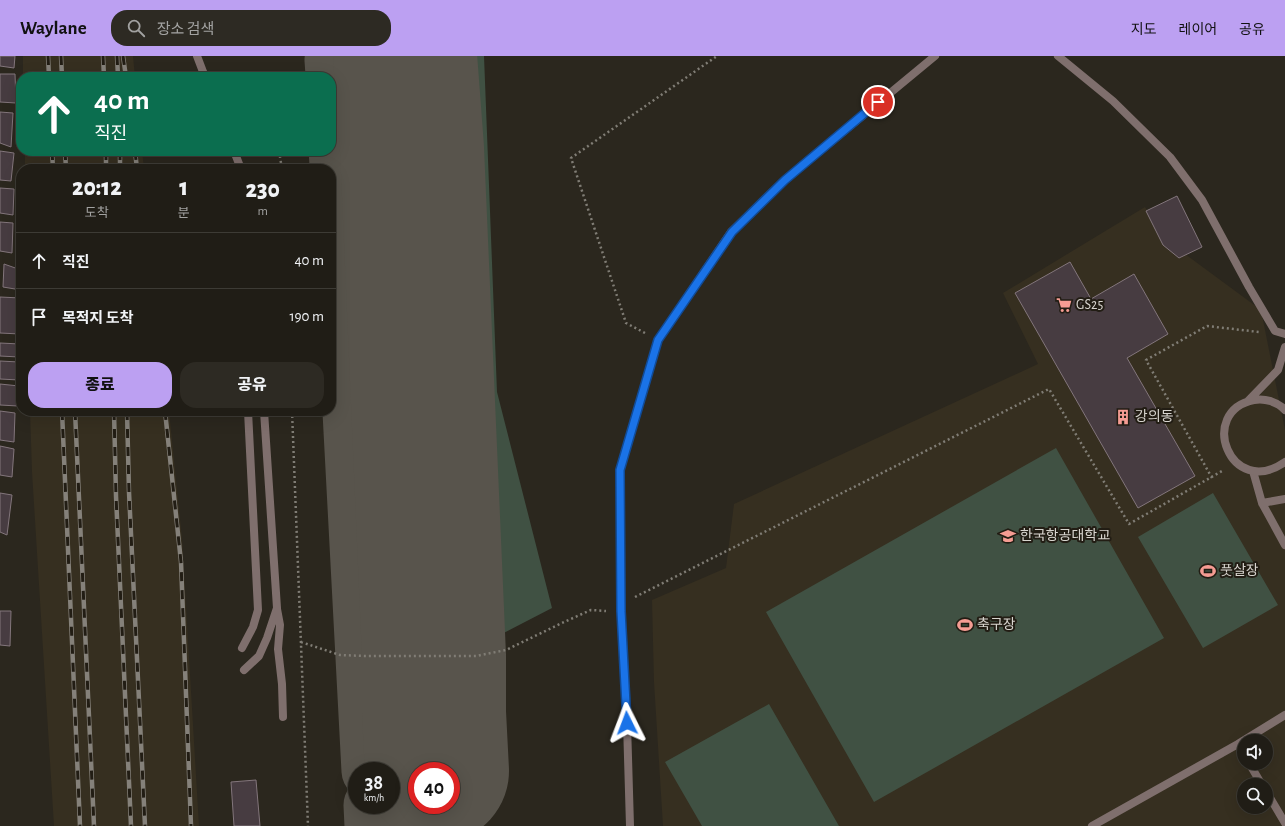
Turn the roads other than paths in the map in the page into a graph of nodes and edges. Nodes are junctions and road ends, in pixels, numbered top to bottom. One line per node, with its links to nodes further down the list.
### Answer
1 (197, 56): 4 (street)
2 (935, 56): 25 (street)
3 (1058, 56): 5 (street)
4 (203, 72)
5 (1285, 334)
6 (1285, 347): 7 (street)
7 (1248, 402): 8 (street); 12 (street)
8 (1284, 406)
9 (248, 416): 17 (street)
10 (264, 416): 16 (street)
11 (1285, 462): 12 (street)
12 (1252, 471): 14 (street)
13 (1285, 499): 14 (street)
14 (1262, 503): 15 (street)
15 (1285, 545)
16 (277, 608): 18 (street); 20 (street)
17 (242, 648)
18 (244, 670)
19 (1285, 715): 21 (street)
20 (283, 717)
21 (1254, 734)
22 (1237, 745): 26 (street)
23 (1273, 803): 24 (street)
24 (1285, 823)
25 (630, 826)
26 (1092, 826)

